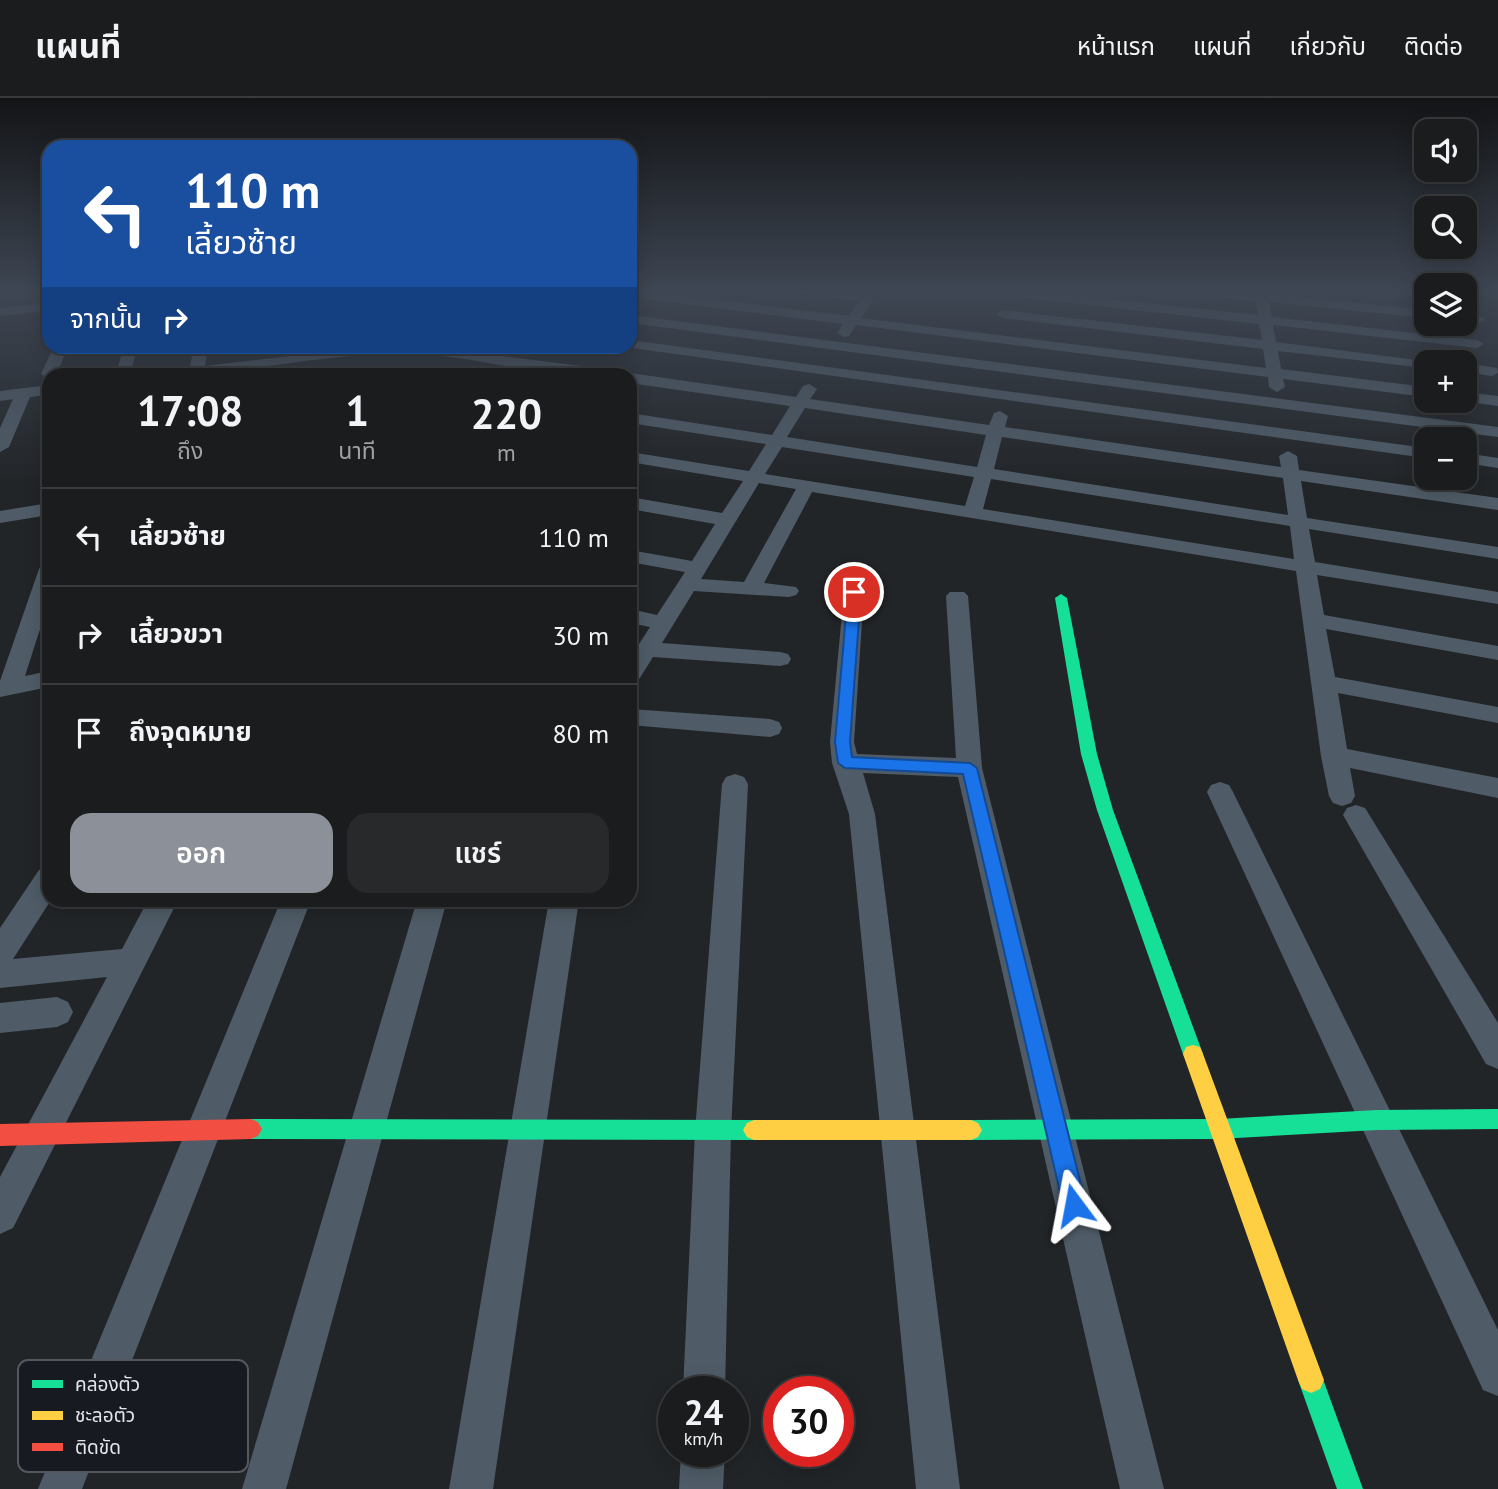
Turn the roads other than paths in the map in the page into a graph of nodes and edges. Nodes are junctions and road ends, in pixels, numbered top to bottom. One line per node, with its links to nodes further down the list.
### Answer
1 (342, 354): 13 (street)
2 (455, 354): 12 (street)
3 (474, 354): 12 (street)
4 (640, 354): 15 (street)
5 (667, 354): 15 (street)
6 (831, 354): 21 (street)
7 (902, 354): 19 (street)
8 (1018, 354): 19 (street)
9 (1119, 354): 23 (street)
10 (1271, 354): 23 (street)
11 (1347, 354): 14 (street)
12 (471, 356): 17 (street); 18 (street)
13 (271, 361): 16 (street)
14 (1414, 362)
15 (654, 367): 21 (street); 24 (street); 32 (street)
16 (220, 368)
17 (457, 368)
18 (561, 368)
19 (1014, 369): 28 (street); 33 (street)
20 (1477, 369): 22 (street)
21 (821, 370): 28 (street); 32 (street)
22 (1492, 371)
23 (1274, 373): 25 (street); 33 (street)
24 (637, 388)
25 (1414, 390)
26 (42, 391): 27 (street)
27 (24, 393): 29 (street); 39 (street)
28 (1006, 395): 35 (street); 37 (street)
29 (0, 396)
30 (1477, 398): 31 (street)
31 (1498, 401)
32 (801, 402): 35 (street); 38 (street)
33 (1279, 403): 36 (street); 37 (street)
34 (637, 419): 38 (street)
35 (996, 431): 44 (street); 45 (street)
36 (1498, 432)
37 (1284, 433): 40 (street); 45 (street)
38 (777, 441): 44 (street); 46 (street)
39 (0, 447)
40 (1414, 451)
41 (637, 458): 46 (street)
42 (1477, 460): 43 (street)
43 (1498, 463)
44 (983, 473): 51 (street); 54 (street)
45 (1291, 473): 49 (street); 54 (street)
46 (754, 478): 47 (street); 53 (street)
47 (806, 487): 51 (street); 60 (street)
48 (637, 503): 53 (street)
49 (1498, 503)
50 (42, 510): 52 (street)
51 (972, 514): 57 (street)
52 (0, 517)
53 (727, 520): 58 (street)
54 (1299, 522): 55 (street); 57 (street)
55 (1498, 553)
56 (637, 558): 58 (street)
57 (1305, 566): 65 (street); 67 (street)
58 (692, 576): 60 (street); 68 (street)
59 (42, 588): 75 (street)
60 (751, 589): 61 (street)
61 (789, 591)
62 (854, 592): 80 (street)
63 (957, 596): 81 (street)
64 (1062, 598): 102 (street)
65 (1498, 598)
66 (637, 617): 68 (street)
67 (1313, 620): 70 (street); 74 (street)
68 (663, 623): 69 (street)
69 (647, 649): 71 (street); 72 (street)
70 (1498, 653)
71 (779, 659)
72 (637, 665)
73 (42, 680): 75 (street)
74 (1323, 683): 76 (street); 79 (street)
75 (5, 688)
76 (1498, 715)
77 (637, 718): 78 (street)
78 (770, 728)
79 (1334, 755): 83 (street); 95 (street)
80 (845, 763): 81 (street); 101 (street)
81 (970, 768): 98 (street)
82 (735, 784): 104 (street)
83 (1498, 788)
84 (1220, 792): 97 (street)
85 (42, 889): 90 (street)
86 (159, 907): 91 (street)
87 (293, 907): 99 (street)
88 (430, 907): 100 (street)
89 (563, 907): 103 (street)
90 (0, 954)
91 (132, 961): 92 (street); 105 (street)
92 (0, 974)
93 (57, 1012): 94 (street)
94 (0, 1018)
95 (1498, 1053)
96 (1498, 1119): 97 (street)
97 (1377, 1120): 102 (street); 109 (street)
98 (1056, 1127): 101 (street); 102 (street); 118 (street)
99 (203, 1129): 100 (street); 105 (street); 108 (street)
100 (367, 1129): 103 (street); 114 (street)
101 (898, 1129): 104 (street); 117 (street)
102 (1219, 1129): 119 (street)
103 (529, 1131): 104 (street); 115 (street)
104 (713, 1131): 110 (street)
105 (44, 1133): 106 (street); 107 (street)
106 (0, 1135)
107 (0, 1216)
108 (111, 1360)
109 (1498, 1374)
110 (705, 1376)
111 (702, 1467): 116 (street)
112 (67, 1472): 113 (street)
113 (60, 1489)
114 (264, 1489)
115 (471, 1489)
116 (701, 1489)
117 (938, 1489)
118 (1142, 1489)
119 (1350, 1489)

